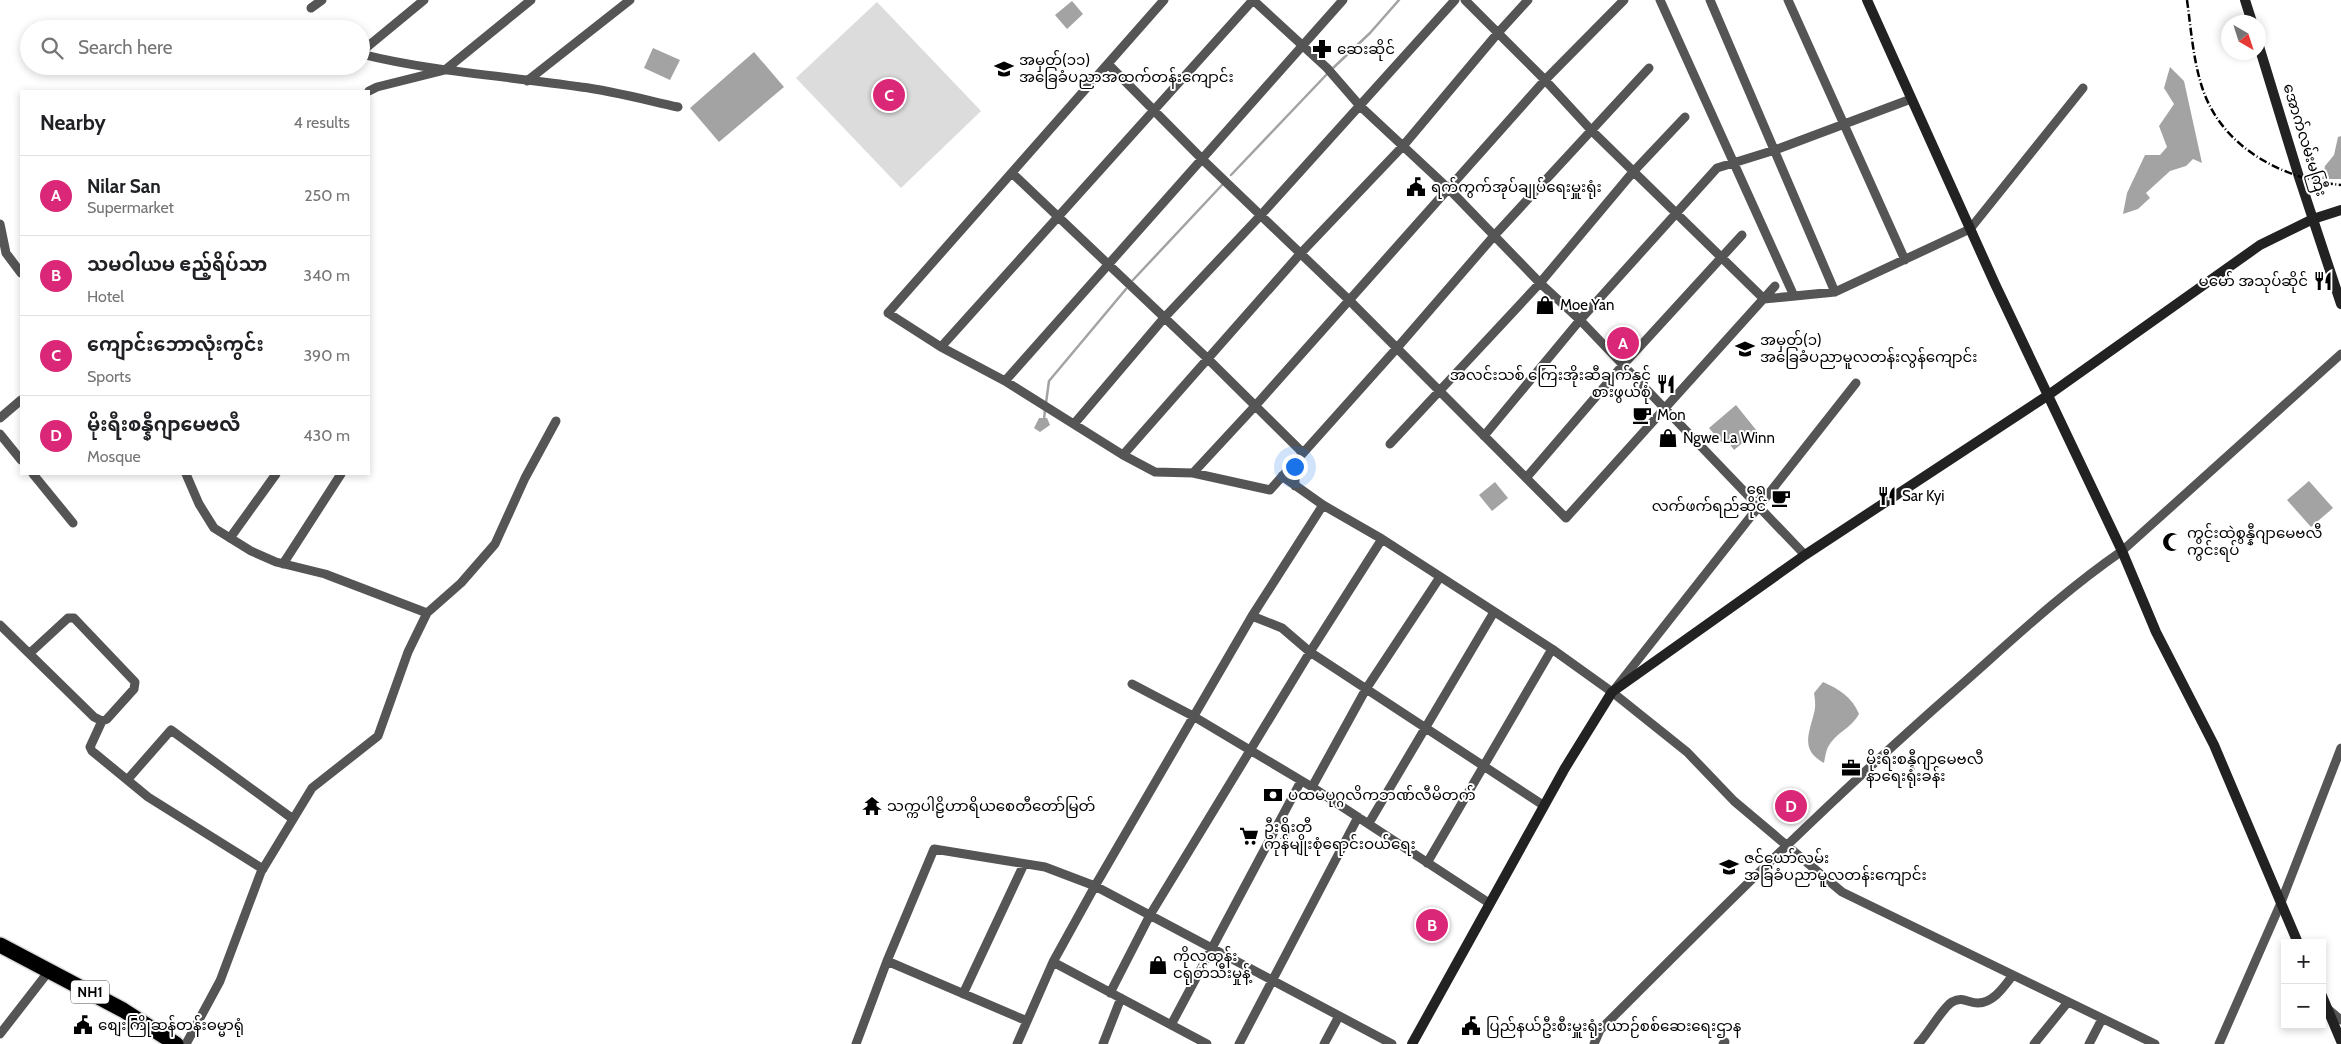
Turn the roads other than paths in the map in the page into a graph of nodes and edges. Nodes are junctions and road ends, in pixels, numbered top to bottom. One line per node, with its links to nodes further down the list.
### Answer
1 (322, 0): 17 (street)
2 (424, 0): 20 (street)
3 (531, 0): 26 (street)
4 (1164, 0): 24 (street)
5 (1253, 0): 21 (street); 34 (street)
6 (1343, 0): 21 (street)
7 (1455, 0): 32 (street)
8 (1465, 0): 19 (street)
9 (1528, 0): 19 (street)
10 (1624, 0): 27 (street)
11 (1660, 0): 41 (street)
12 (1710, 0): 39 (street)
13 (1788, 0): 36 (street)
14 (1867, 0): 31 (main road)
15 (2245, 0): 18 (main road)
16 (627, 1): 28 (street)
17 (312, 8)
18 (2250, 15)
19 (1497, 34): 27 (street); 38 (street)
20 (370, 45)
21 (1302, 46): 32 (street); 40 (street)
22 (370, 56): 26 (street)
23 (2263, 60): 49 (main road, အောက်လမ်းမကြီး)
24 (1108, 64): 34 (street); 43 (street)
25 (1649, 68): 37 (street)
26 (445, 70): 28 (street); 30 (street)
27 (1545, 80): 37 (street); 44 (street)
28 (527, 81): 33 (street)
29 (2083, 88): 51 (street)
30 (370, 91)
31 (1910, 99): 36 (street); 51 (main road)
32 (1360, 106): 38 (street); 47 (street)
33 (678, 107)
34 (1154, 110): 40 (street); 48 (street)
35 (1685, 117): 42 (street)
36 (1844, 125): 39 (street); 56 (street)
37 (1591, 130): 42 (street); 53 (street)
38 (1403, 146): 44 (street); 54 (street)
39 (1775, 150): 41 (street); 61 (street)
40 (1202, 159): 47 (street); 57 (street)
41 (1735, 163): 46 (street); 62 (street)
42 (1633, 172): 46 (street); 59 (street)
43 (1012, 173): 48 (street); 68 (street)
44 (1449, 188): 53 (street); 64 (street)
45 (2341, 210): 49 (main road)
46 (1676, 214): 55 (street); 67 (street)
47 (1261, 215): 54 (street); 66 (street)
48 (1058, 217): 57 (street); 68 (street)
49 (2313, 219): 65 (main road, အောက်လမ်းမကြီး); 76 (main road)
50 (0, 224): 58 (street)
51 (1970, 229): 56 (street); 76 (main road)
52 (1742, 235): 55 (street)
53 (1493, 237): 59 (street); 69 (street)
54 (1300, 254): 64 (street); 71 (street)
55 (1721, 258): 63 (street); 72 (street)
56 (1905, 260): 61 (street)
57 (1108, 265): 66 (street); 73 (street)
58 (20, 272)
59 (1540, 283): 67 (street); 75 (street)
60 (1775, 286): 63 (street)
61 (1835, 292): 62 (street)
62 (1794, 296): 63 (street)
63 (1764, 299): 79 (street)
64 (1349, 300): 69 (street); 78 (street)
65 (2341, 304)
66 (1164, 318): 71 (street); 82 (street)
67 (1580, 320): 72 (street); 84 (street)
68 (941, 348): 73 (street)
69 (1397, 348): 75 (street); 86 (street)
70 (2341, 354): 103 (street)
71 (1208, 358): 78 (street); 87 (street)
72 (1623, 365): 79 (street); 96 (street)
73 (1005, 381): 82 (street)
74 (1856, 383): 98 (street)
75 (1439, 391): 84 (street); 85 (street)
76 (2047, 396): 103 (main road); 104 (main road)
77 (20, 401): 80 (street)
78 (1256, 405): 86 (street); 90 (street)
79 (1664, 408): 96 (street); 98 (street)
80 (0, 417)
81 (556, 421): 107 (street)
82 (1074, 424): 87 (street)
83 (0, 434): 88 (street)
84 (1484, 436): 96 (street)
85 (1390, 444)
86 (1302, 452): 89 (street)
87 (1123, 455): 90 (street)
88 (20, 459)
89 (1295, 461): 95 (street); 97 (street)
90 (1193, 473): 95 (street)
91 (34, 475): 100 (street)
92 (186, 475): 101 (street)
93 (275, 475): 101 (street)
94 (340, 475): 105 (street)
95 (1282, 476): 97 (street)
96 (1526, 478)
97 (1296, 486): 99 (street)
98 (1759, 505): 104 (street); 116 (street)
99 (1323, 506): 102 (street); 109 (street)
100 (73, 523)
101 (230, 538): 105 (street)
102 (1382, 540): 106 (street); 112 (street)
103 (2122, 551): 130 (street); 136 (main road)
104 (1806, 555): 116 (main road)
105 (283, 564): 107 (street)
106 (1440, 576): 108 (street); 115 (street)
107 (427, 612): 128 (street)
108 (1494, 612): 111 (street); 119 (street)
109 (1252, 616): 112 (street); 117 (street)
110 (0, 625): 113 (street)
111 (1552, 649): 116 (street); 122 (street)
112 (1310, 652): 115 (street); 121 (street)
113 (30, 653): 118 (street); 118 (street)
114 (1132, 684): 117 (street)
115 (1366, 689): 119 (street); 125 (street)
116 (1612, 692): 126 (main road); 130 (street)
117 (1193, 716): 121 (street); 134 (street)
118 (102, 721): 123 (street)
119 (1426, 728): 122 (street); 129 (street)
120 (2341, 748): 136 (street)
121 (1250, 750): 124 (street); 137 (street)
122 (1485, 767): 126 (street); 131 (street)
123 (128, 778): 128 (street); 133 (street)
124 (1301, 781): 125 (street); 140 (street)
125 (1312, 787): 127 (street)
126 (1544, 805): 135 (main road)
127 (1358, 817): 129 (street); 145 (street)
128 (293, 820): 133 (street)
129 (1369, 823): 131 (street)
130 (1786, 846): 144 (street); 169 (street)
131 (1427, 863): 135 (street)
132 (1024, 864): 134 (street); 141 (street); 147 (street)
133 (262, 869): 160 (street)
134 (1095, 886): 137 (street); 142 (street)
135 (1489, 903): 168 (main road)
136 (2280, 905): 138 (main road); 174 (street)
137 (1150, 914): 140 (street); 146 (street)
138 (2296, 939)
139 (0, 946): 143 (highway, NH1)
140 (1213, 947): 145 (street); 156 (street)
141 (887, 962): 147 (street); 161 (street)
142 (1053, 962): 146 (street); 155 (street)
143 (49, 971): 157 (street); 159 (highway, NH1)
144 (2013, 974): 149 (street); 170 (street)
145 (1272, 980): 152 (street); 165 (street)
146 (1110, 993): 148 (street)
147 (963, 994): 155 (street)
148 (1121, 998): 156 (street); 163 (street)
149 (2068, 1002): 153 (street); 171 (street)
150 (2326, 1005): 151 (main road)
151 (2328, 1010): 154 (street); 158 (main road)
152 (1339, 1016): 166 (street); 167 (street)
153 (2102, 1019): 172 (street); 173 (street)
154 (2341, 1020)
155 (1027, 1021): 162 (street)
156 (1171, 1024): 164 (street)
157 (0, 1034)
158 (2341, 1041)
159 (176, 1044)
160 (186, 1044)
161 (856, 1044)
162 (1017, 1044)
163 (1103, 1044)
164 (1207, 1044)
165 (1239, 1044)
166 (1324, 1044)
167 (1392, 1044)
168 (1412, 1044)
169 (1594, 1044)
170 (1918, 1044)
171 (2034, 1044)
172 (2089, 1044)
173 (2155, 1044)
174 (2218, 1044)

